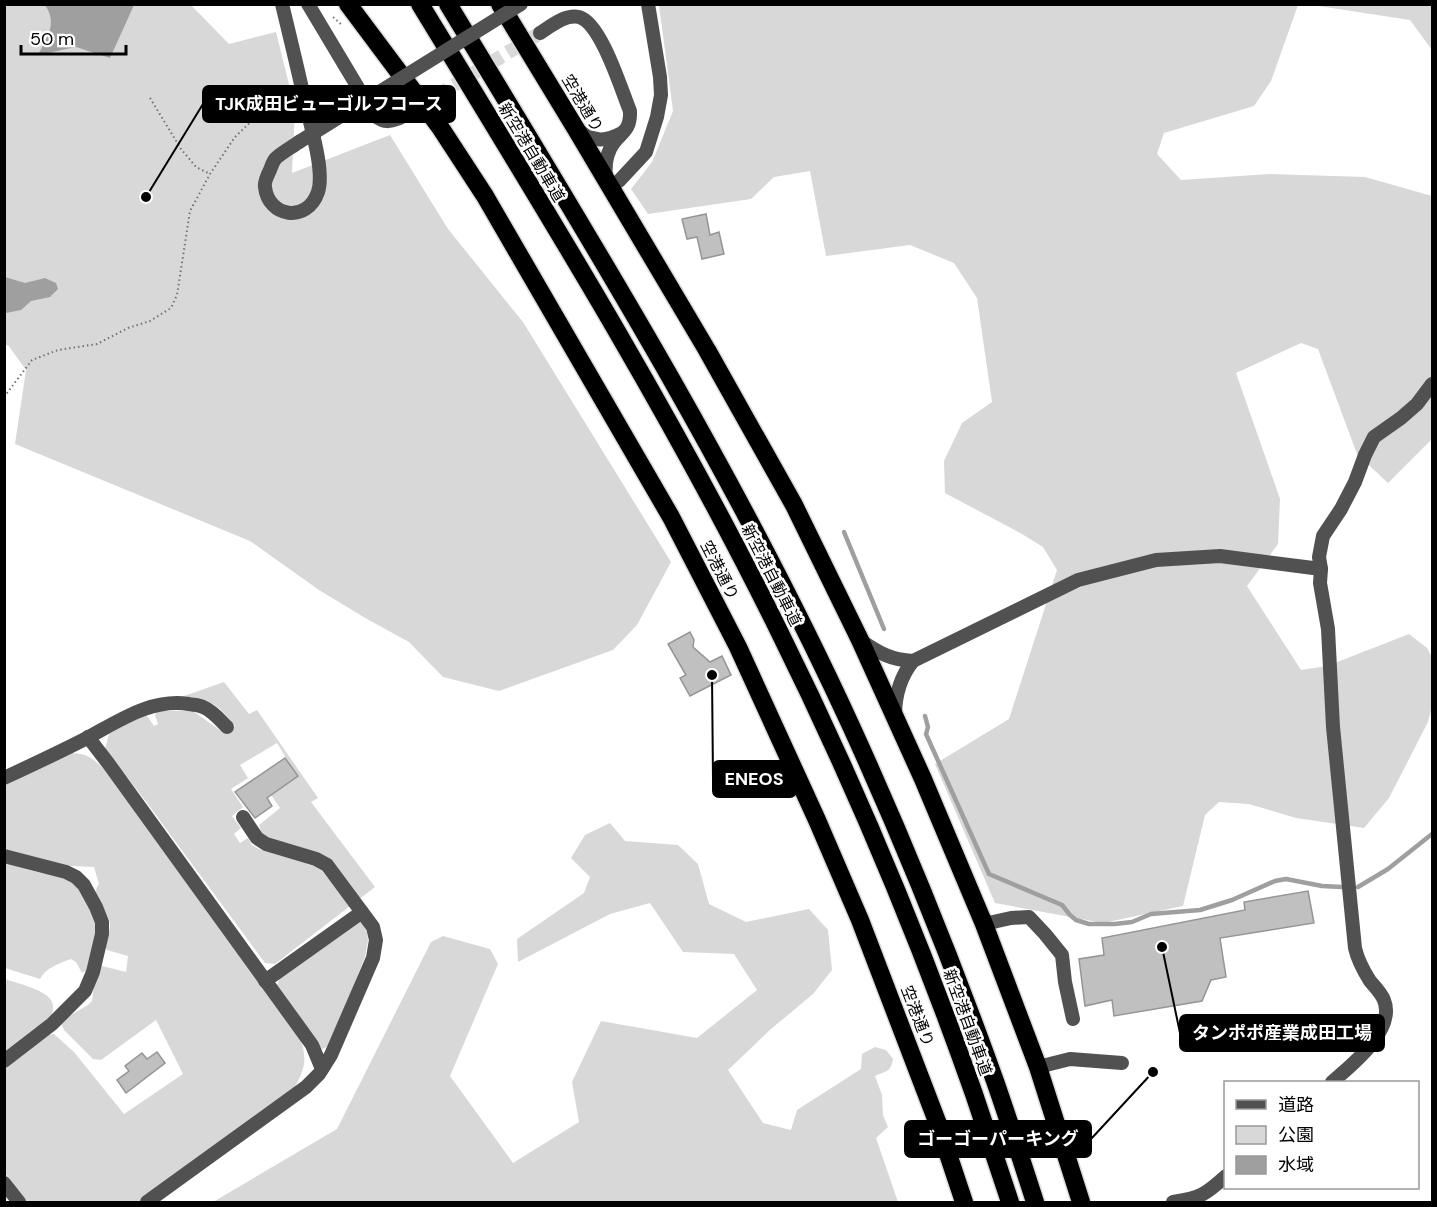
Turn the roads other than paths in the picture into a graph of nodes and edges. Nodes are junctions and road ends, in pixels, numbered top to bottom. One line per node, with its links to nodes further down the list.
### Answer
1 (282, 4): 8 (street, bridge)
2 (308, 4): 11 (street)
3 (348, 4): 40 (highway, 空港通り)
4 (420, 4): 41 (highway, 新空港自動車道)
5 (448, 4): 15 (highway, 新空港自動車道)
6 (461, 4): 15 (highway)
7 (500, 4): 12 (highway, 空港通り)
8 (521, 4)
9 (648, 4): 14 (street)
10 (540, 33): 13 (street)
11 (400, 118)
12 (576, 129): 13 (street); 14 (highway, 空港通り)
13 (624, 132): 14 (street)
14 (612, 180): 18 (highway, 空港通り)
15 (584, 229): 42 (highway, 新空港自動車道)
16 (1432, 384): 17 (street)
17 (1321, 569): 19 (street); 34 (street)
18 (860, 640): 19 (street); 20 (highway, 空港通り)
19 (913, 661): 20 (street)
20 (895, 716): 27 (highway, 空港通り)
21 (227, 727): 22 (street)
22 (88, 737): 23 (street); 28 (street)
23 (4, 778)
24 (243, 817): 26 (street)
25 (4, 856): 30 (street)
26 (362, 912): 28 (street); 33 (street)
27 (984, 924): 29 (street); 32 (highway, 空港通り)
28 (265, 981): 33 (street)
29 (1073, 1019)
30 (4, 1061)
31 (1122, 1063): 32 (street)
32 (1038, 1067): 43 (highway, 空港通り)
33 (322, 1069): 39 (street)
34 (1334, 1081)
35 (1224, 1179): 37 (street)
36 (4, 1183): 38 (street)
37 (1210, 1197): 44 (street)
38 (19, 1203)
39 (147, 1203)
40 (964, 1203)
41 (1010, 1203)
42 (1035, 1203)
43 (1081, 1203)
44 (1173, 1203)

